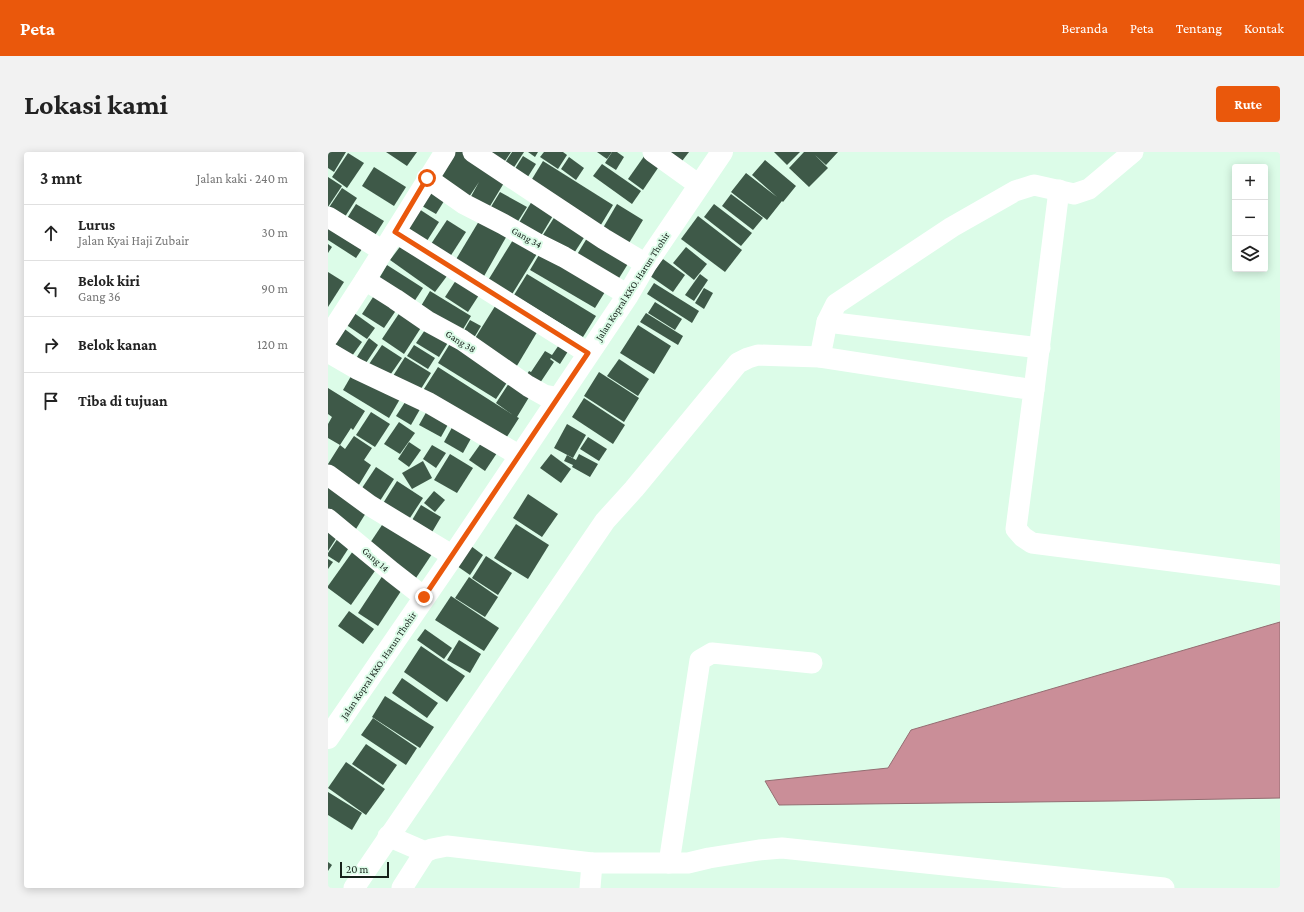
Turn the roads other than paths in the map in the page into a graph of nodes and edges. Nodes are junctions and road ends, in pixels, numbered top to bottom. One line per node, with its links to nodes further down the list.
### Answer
1 (445, 152): 6 (street)
2 (473, 152): 12 (street)
3 (653, 152): 7 (street)
4 (722, 152): 7 (main road, Jalan Kopral KKO. Harun Thohir)
5 (1133, 152): 8 (street)
6 (427, 178): 10 (street); 14 (street, Gang 34)
7 (699, 185): 12 (main road, Jalan Kopral KKO. Harun Thohir)
8 (1059, 190): 15 (street); 17 (street)
9 (328, 218): 11 (street)
10 (395, 232): 11 (street); 19 (street)
11 (383, 251): 13 (street)
12 (646, 264): 14 (main road, Jalan Kopral KKO. Harun Thohir)
13 (365, 280): 16 (street); 22 (street, Gang 38)
14 (628, 295): 19 (main road, Jalan Kopral KKO. Harun Thohir)
15 (827, 322): 17 (street); 20 (street)
16 (328, 337)
17 (1040, 348): 21 (street)
18 (328, 352): 23 (street)
19 (588, 353): 22 (main road, Jalan Kopral KKO. Harun Thohir)
20 (820, 357): 21 (street); 31 (street)
21 (1034, 390): 27 (street)
22 (559, 398): 23 (main road, Jalan Kopral KKO. Harun Thohir)
23 (520, 456): 26 (main road, Jalan Kopral KKO. Harun Thohir)
24 (328, 474): 26 (street)
25 (328, 520): 28 (street, Gang 14)
26 (453, 556): 28 (main road, Jalan Kopral KKO. Harun Thohir)
27 (1280, 575)
28 (424, 597): 30 (main road, Jalan Kopral KKO. Harun Thohir)
29 (812, 663): 34 (street)
30 (328, 738)
31 (388, 836): 32 (street); 35 (street)
32 (425, 852): 33 (street); 36 (street)
33 (592, 863): 34 (street); 37 (street)
34 (669, 863): 38 (street)
35 (354, 888)
36 (402, 888)
37 (590, 888)
38 (1164, 888)

